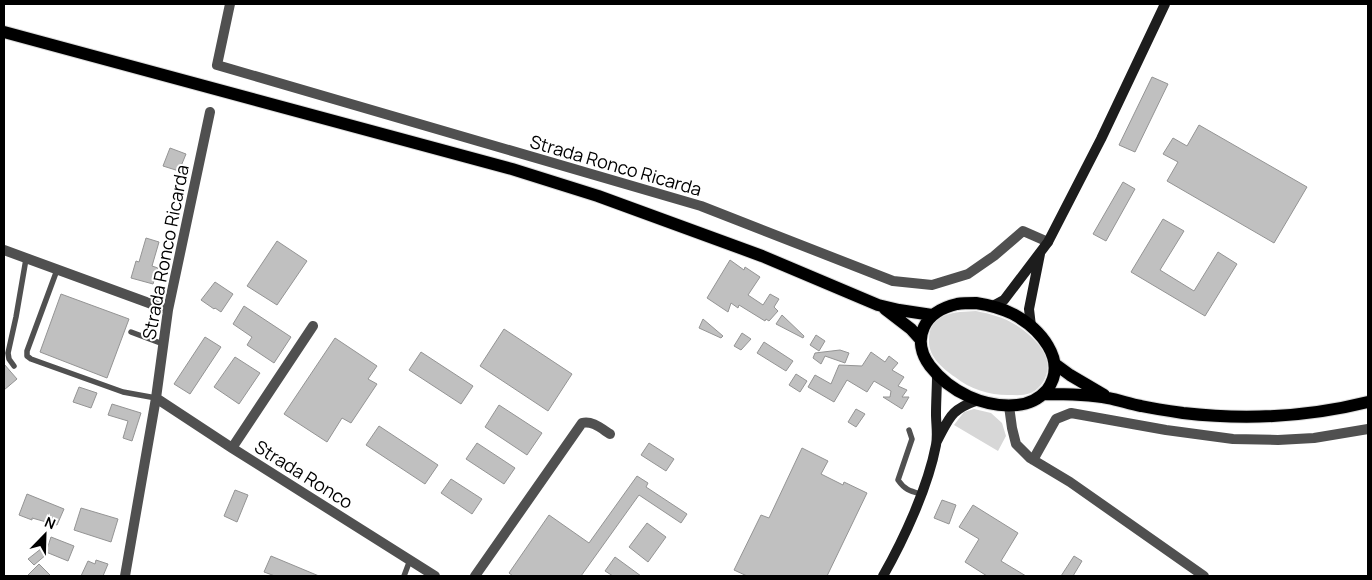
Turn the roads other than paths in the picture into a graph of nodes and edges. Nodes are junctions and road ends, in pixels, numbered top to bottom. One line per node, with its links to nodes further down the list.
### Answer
1 (230, 4): 5 (street, Strada Ronco Ricarda)
2 (1165, 4): 5 (main road)
3 (4, 32): 9 (main road)
4 (210, 112): 11 (street, Strada Ronco Ricarda)
5 (1044, 247): 10 (main road); 14 (main road)
6 (4, 250): 7 (street)
7 (26, 258): 8 (street); 19 (lane)
8 (57, 270): 11 (street); 22 (lane)
9 (878, 305): 12 (main road); 16 (main road)
10 (993, 306): 12 (main road); 14 (main road)
11 (168, 310): 17 (street, Strada Ronco Ricarda)
12 (932, 315): 16 (main road)
13 (313, 326): 31 (street)
14 (1031, 326): 18 (main road)
15 (131, 332): 17 (lane)
16 (920, 339): 20 (main road)
17 (163, 344): 22 (street, Strada Ronco Ricarda)
18 (1055, 364): 21 (main road); 23 (main road)
19 (14, 366)
20 (938, 376): 24 (main road); 30 (main road)
21 (1043, 394): 23 (main road); 26 (main road)
22 (156, 398): 31 (street, Strada Ronco); 35 (street, Strada Ronco Ricarda)
23 (1108, 398): 25 (main road)
24 (978, 400): 26 (main road); 30 (main road)
25 (1368, 402)
26 (1009, 406): 32 (street)
27 (1368, 429): 32 (street)
28 (909, 430): 33 (lane)
29 (610, 434): 38 (street)
30 (936, 442): 33 (main road)
31 (232, 448): 34 (street, Strada Ronco)
32 (1033, 460): 40 (street)
33 (921, 494): 39 (main road)
34 (410, 560): 36 (lane); 37 (street, Strada Ronco)
35 (125, 576)
36 (404, 576)
37 (435, 576)
38 (475, 576)
39 (882, 576)
40 (1204, 576)

